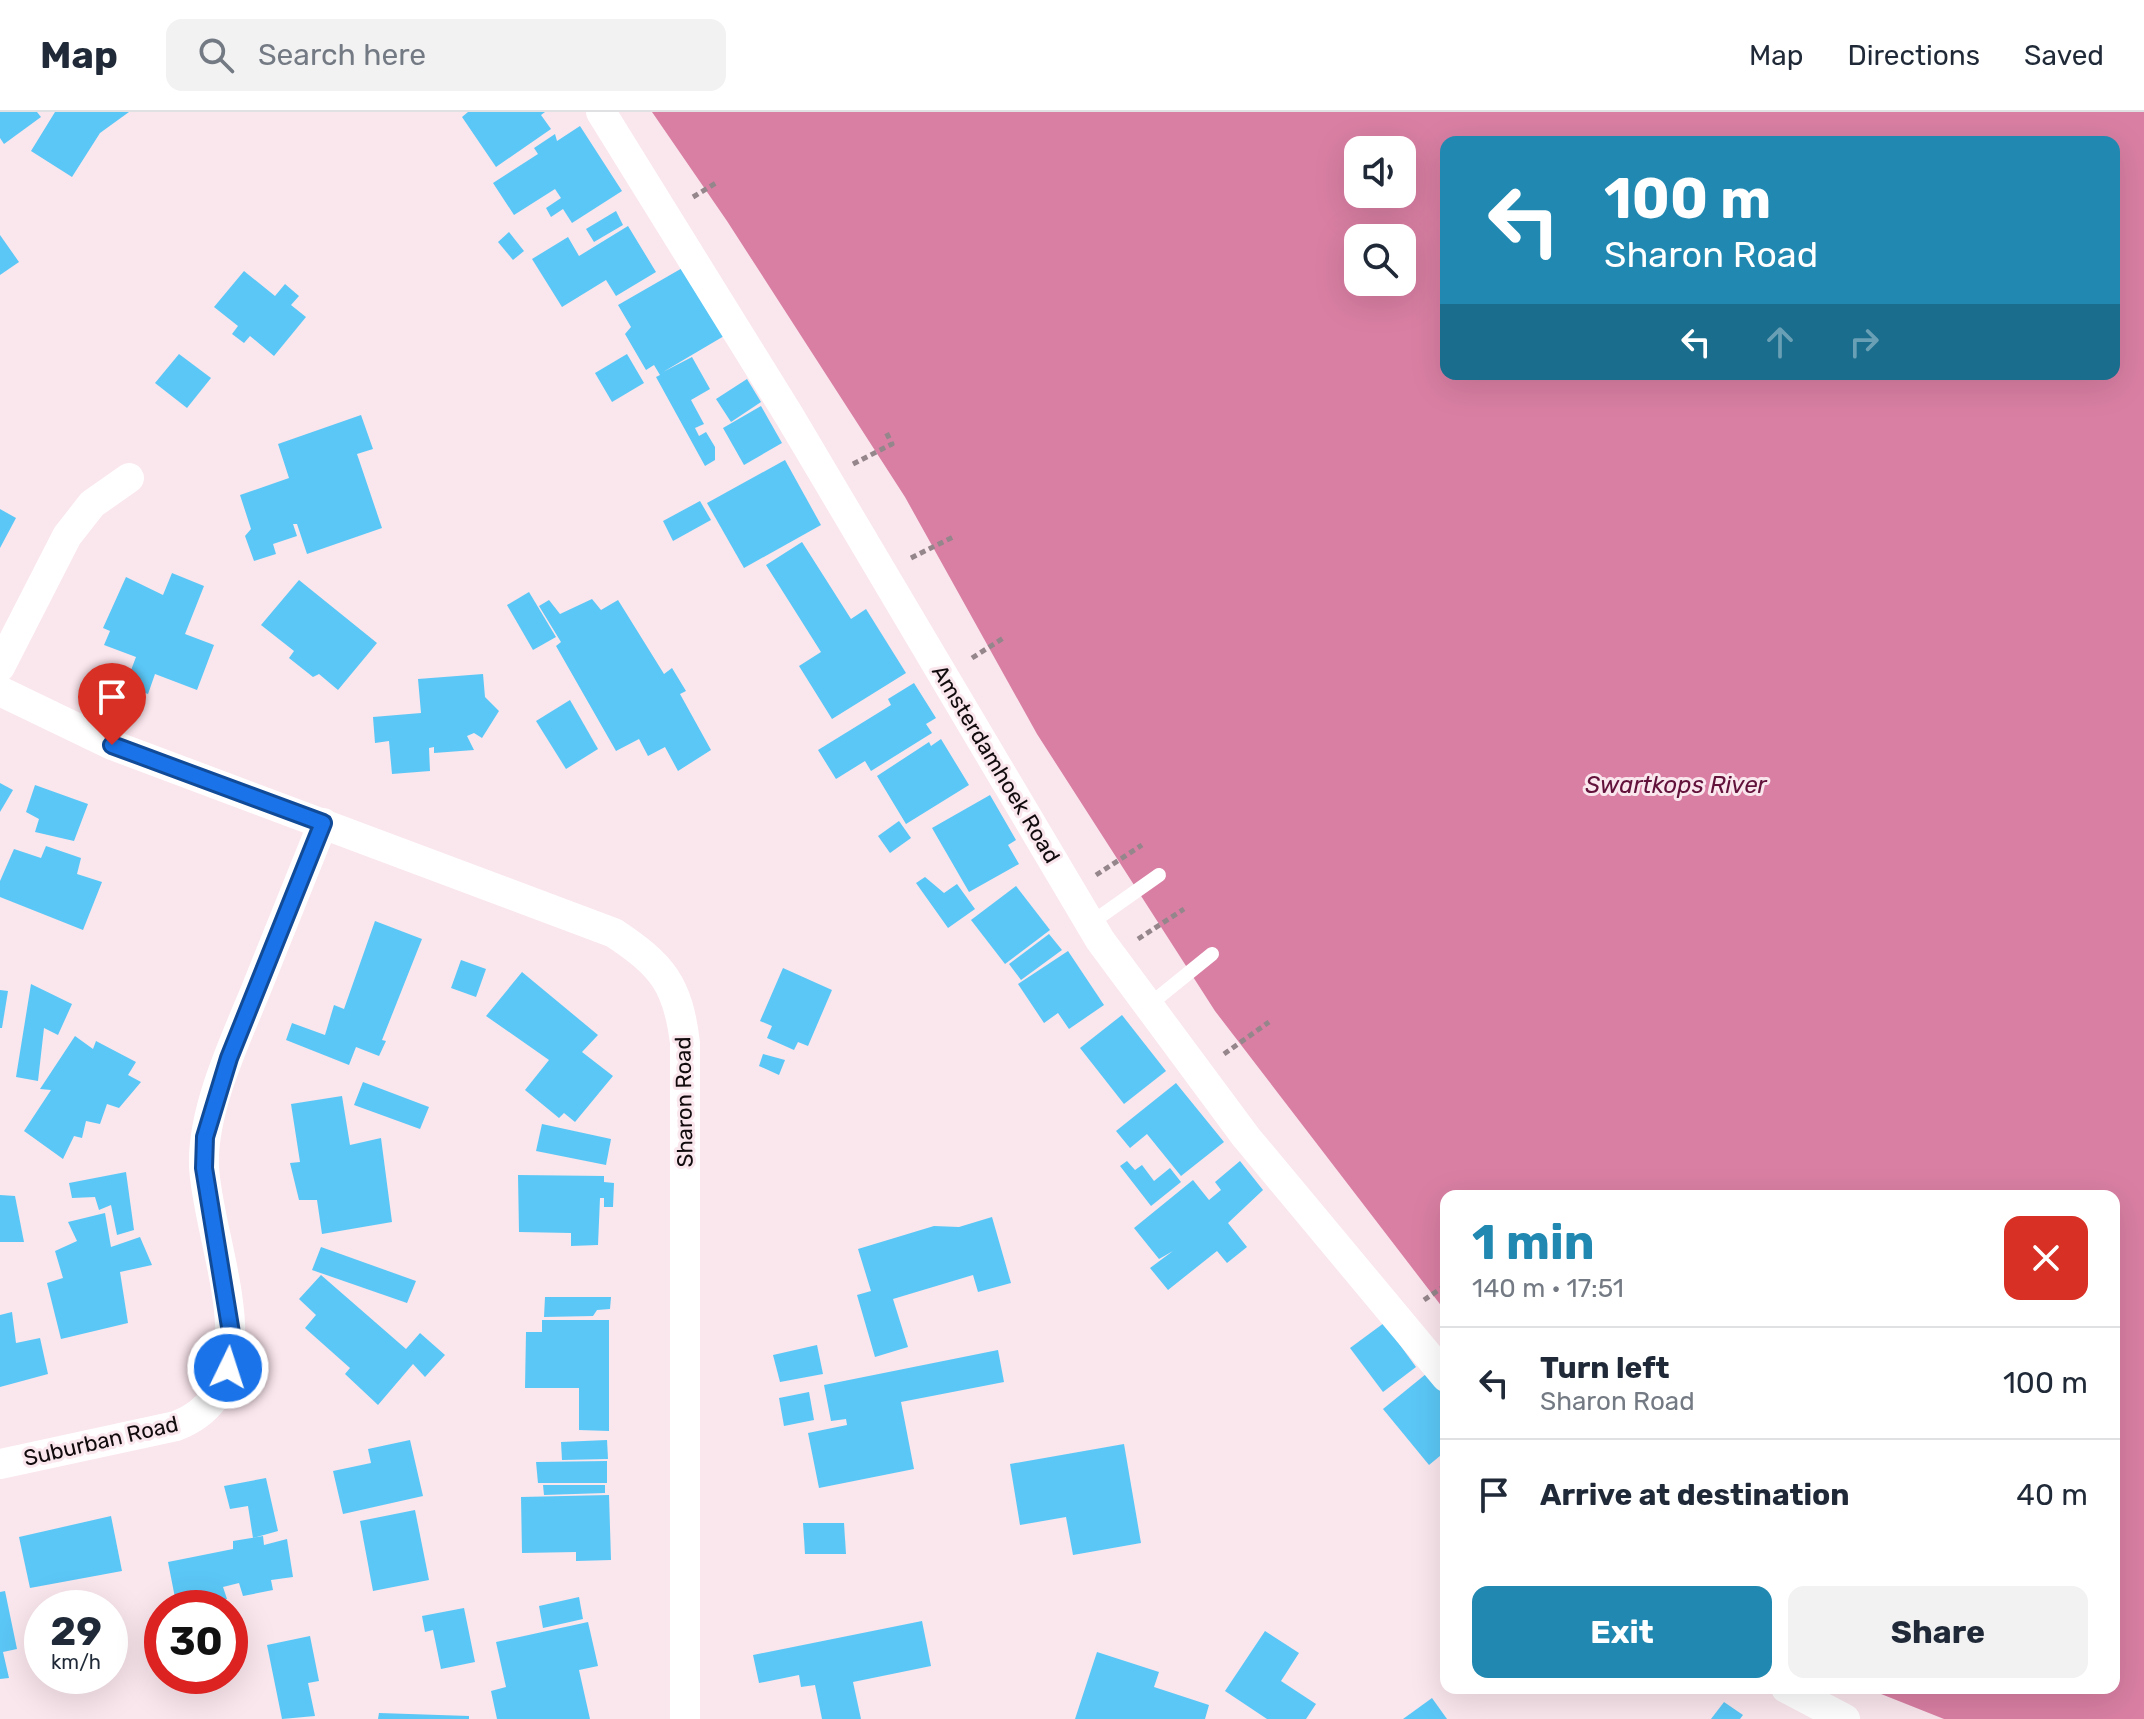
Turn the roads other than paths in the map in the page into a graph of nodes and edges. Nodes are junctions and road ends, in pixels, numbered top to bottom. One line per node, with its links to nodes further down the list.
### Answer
1 (601, 112): 7 (street, Amsterdamhoek Road)
2 (129, 478): 3 (street)
3 (0, 667)
4 (0, 691): 5 (street, Sharon Road)
5 (323, 823): 11 (street, Suburban Road); 13 (street, Sharon Road)
6 (1159, 875): 7 (lane)
7 (1091, 923): 9 (street, Amsterdamhoek Road)
8 (1212, 954): 9 (lane)
9 (1149, 1005): 10 (street, Amsterdamhoek Road)
10 (1440, 1370)
11 (0, 1464)
12 (1797, 1694): 14 (street)
13 (685, 1719)
14 (1845, 1719)

